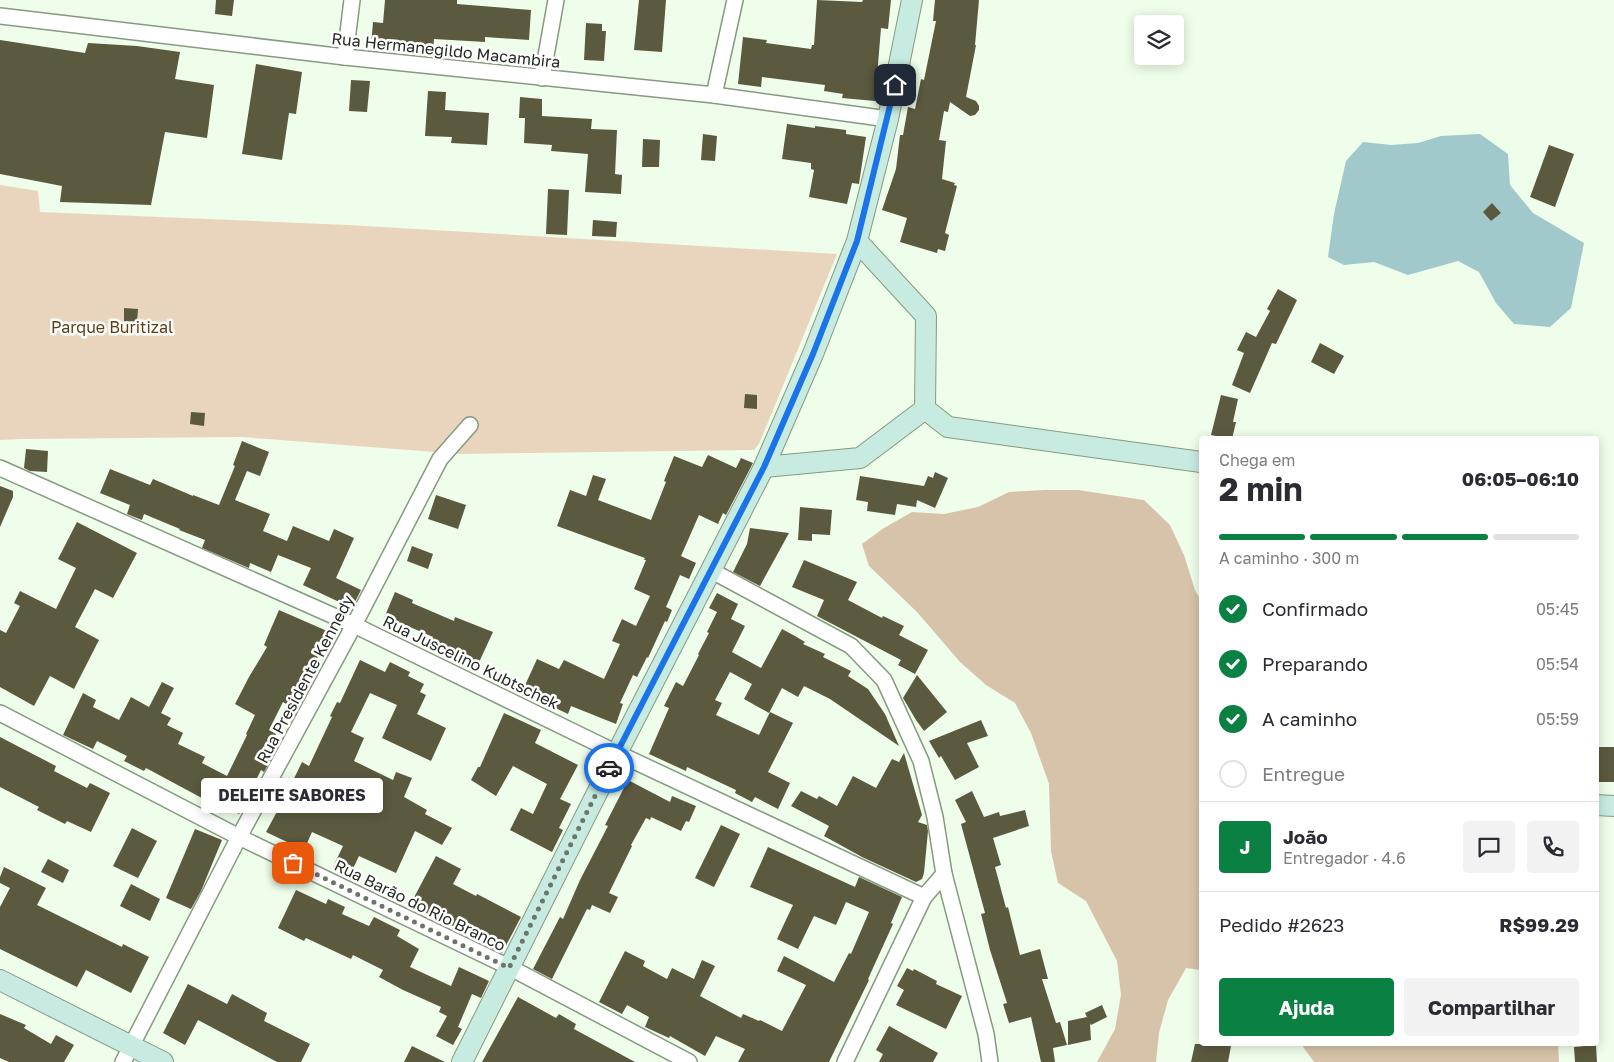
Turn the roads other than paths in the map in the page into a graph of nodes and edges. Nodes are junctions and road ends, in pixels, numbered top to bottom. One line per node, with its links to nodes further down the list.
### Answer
1 (352, 0): 6 (street)
2 (556, 0): 7 (street)
3 (734, 0): 8 (street)
4 (912, 0): 9 (street)
5 (0, 16): 6 (street, Rua Hermanegildo Macambira)
6 (345, 57): 7 (street, Rua Hermanegildo Macambira)
7 (542, 78): 8 (street, Rua Hermanegildo Macambira)
8 (714, 95): 9 (street, Rua Hermanegildo Macambira)
9 (888, 119): 10 (street)
10 (857, 241): 11 (street); 14 (street)
11 (925, 409): 13 (street); 14 (street)
12 (470, 425): 17 (street, Rua Presidente Kennedy)
13 (1199, 462)
14 (764, 467): 16 (street)
15 (0, 468): 17 (street, Rua Juscelino Kubtschek)
16 (712, 571): 19 (street); 23 (street)
17 (354, 625): 19 (street, Rua Juscelino Kubtschek); 22 (street, Rua Presidente Kennedy)
18 (0, 713): 22 (street, Rua Barão do Rio Branco)
19 (617, 753): 24 (street, Rua Juscelino Kubtschek); 25 (street)
20 (1599, 805): 21 (street)
21 (1614, 806)
22 (239, 837): 25 (street, Rua Barão do Rio Branco); 27 (street, Rua Presidente Kennedy)
23 (944, 874): 24 (street); 32 (street)
24 (924, 897): 31 (street)
25 (509, 968): 29 (street); 30 (street, Rua Barão do Rio Branco)
26 (0, 980): 27 (street)
27 (128, 1054): 28 (street)
28 (164, 1062)
29 (462, 1062)
30 (690, 1062)
31 (845, 1062)
32 (990, 1062)

